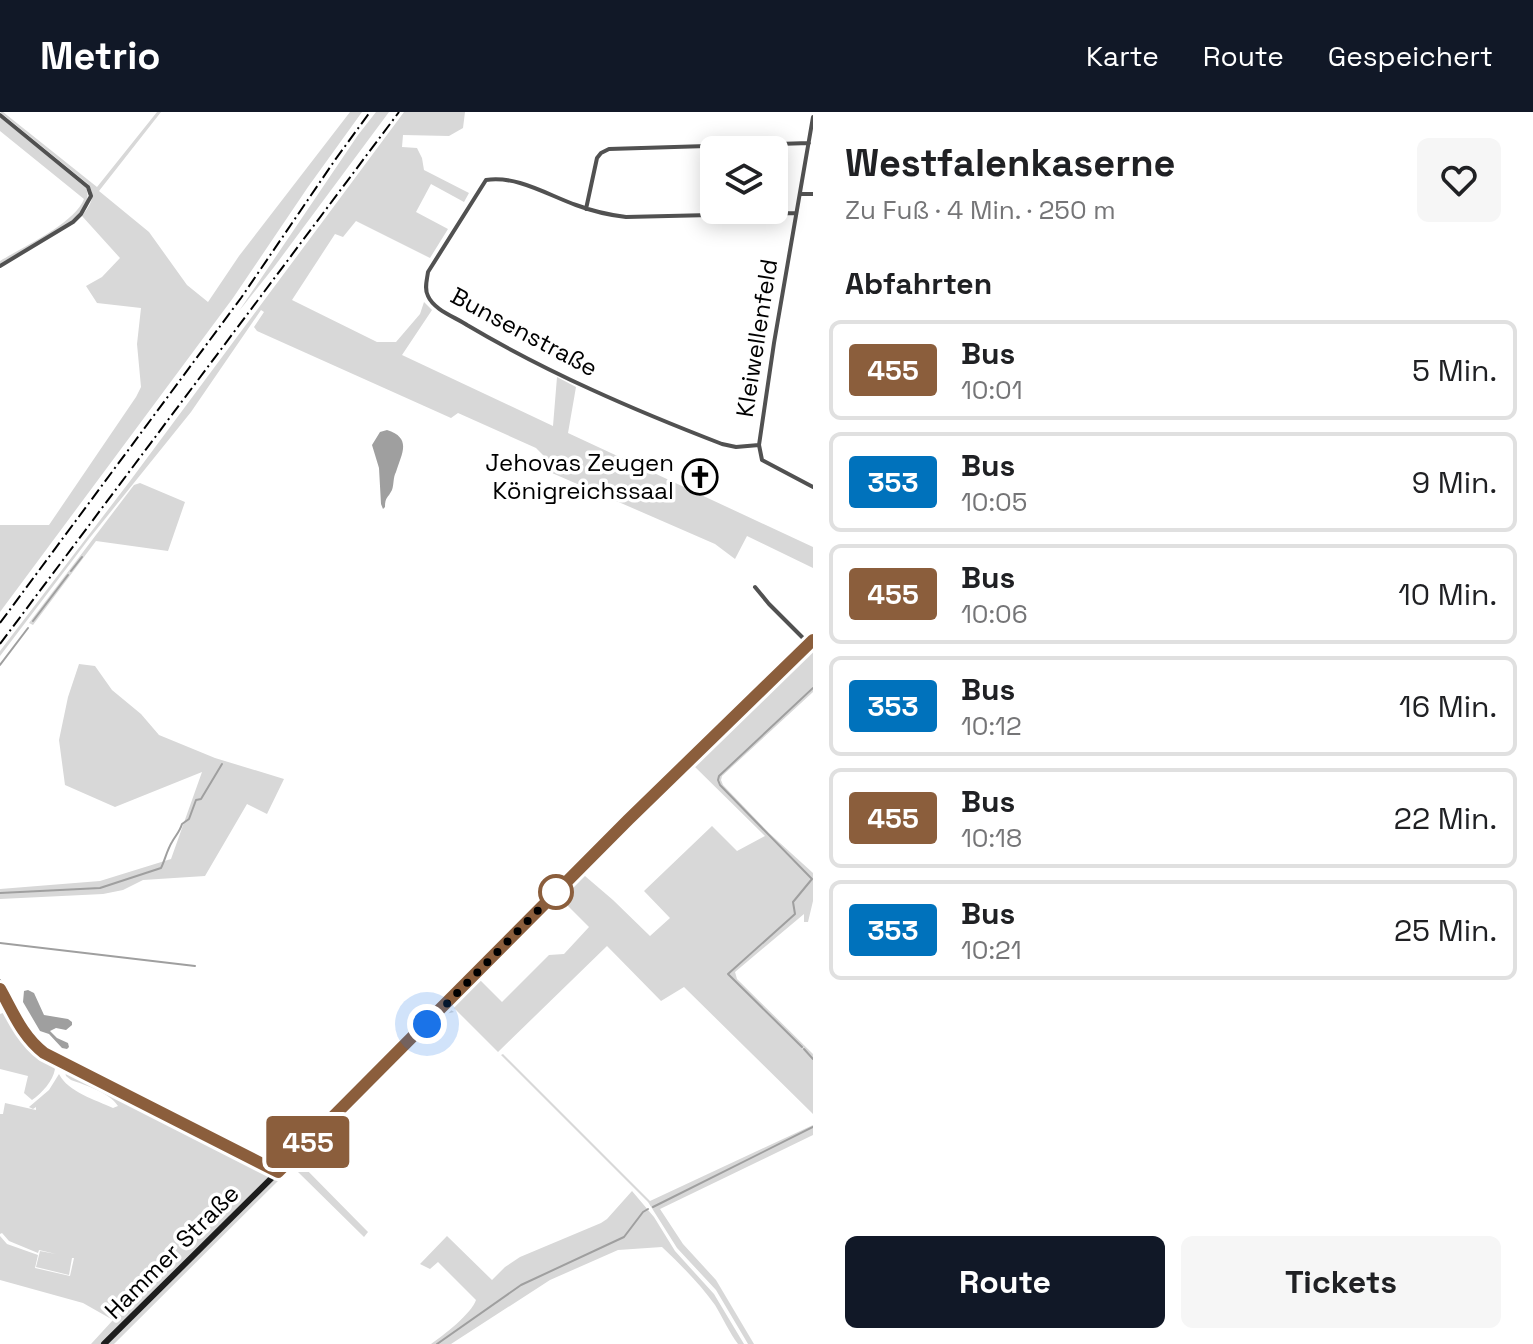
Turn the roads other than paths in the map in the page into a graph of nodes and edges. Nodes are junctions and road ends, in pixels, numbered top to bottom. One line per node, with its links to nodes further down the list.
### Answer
1 (0, 115): 8 (street)
2 (813, 117): 3 (street, Kleiwellenfeld)
3 (809, 143): 4 (street, Kleiwellenfeld); 6 (street)
4 (800, 194): 5 (street); 7 (street, Kleiwellenfeld)
5 (813, 194)
6 (586, 209): 7 (street, Bunsenstraße); 9 (street, Bunsenstraße)
7 (796, 213): 9 (street, Kleiwellenfeld)
8 (0, 266)
9 (759, 445): 10 (street, Kleiwellenfeld)
10 (813, 487)
11 (755, 587): 12 (street, Hammer Straße)
12 (811, 642): 14 (main road, Hammer Straße)
13 (0, 989): 14 (street)
14 (278, 1172): 15 (main road, Hammer Straße)
15 (104, 1344)

